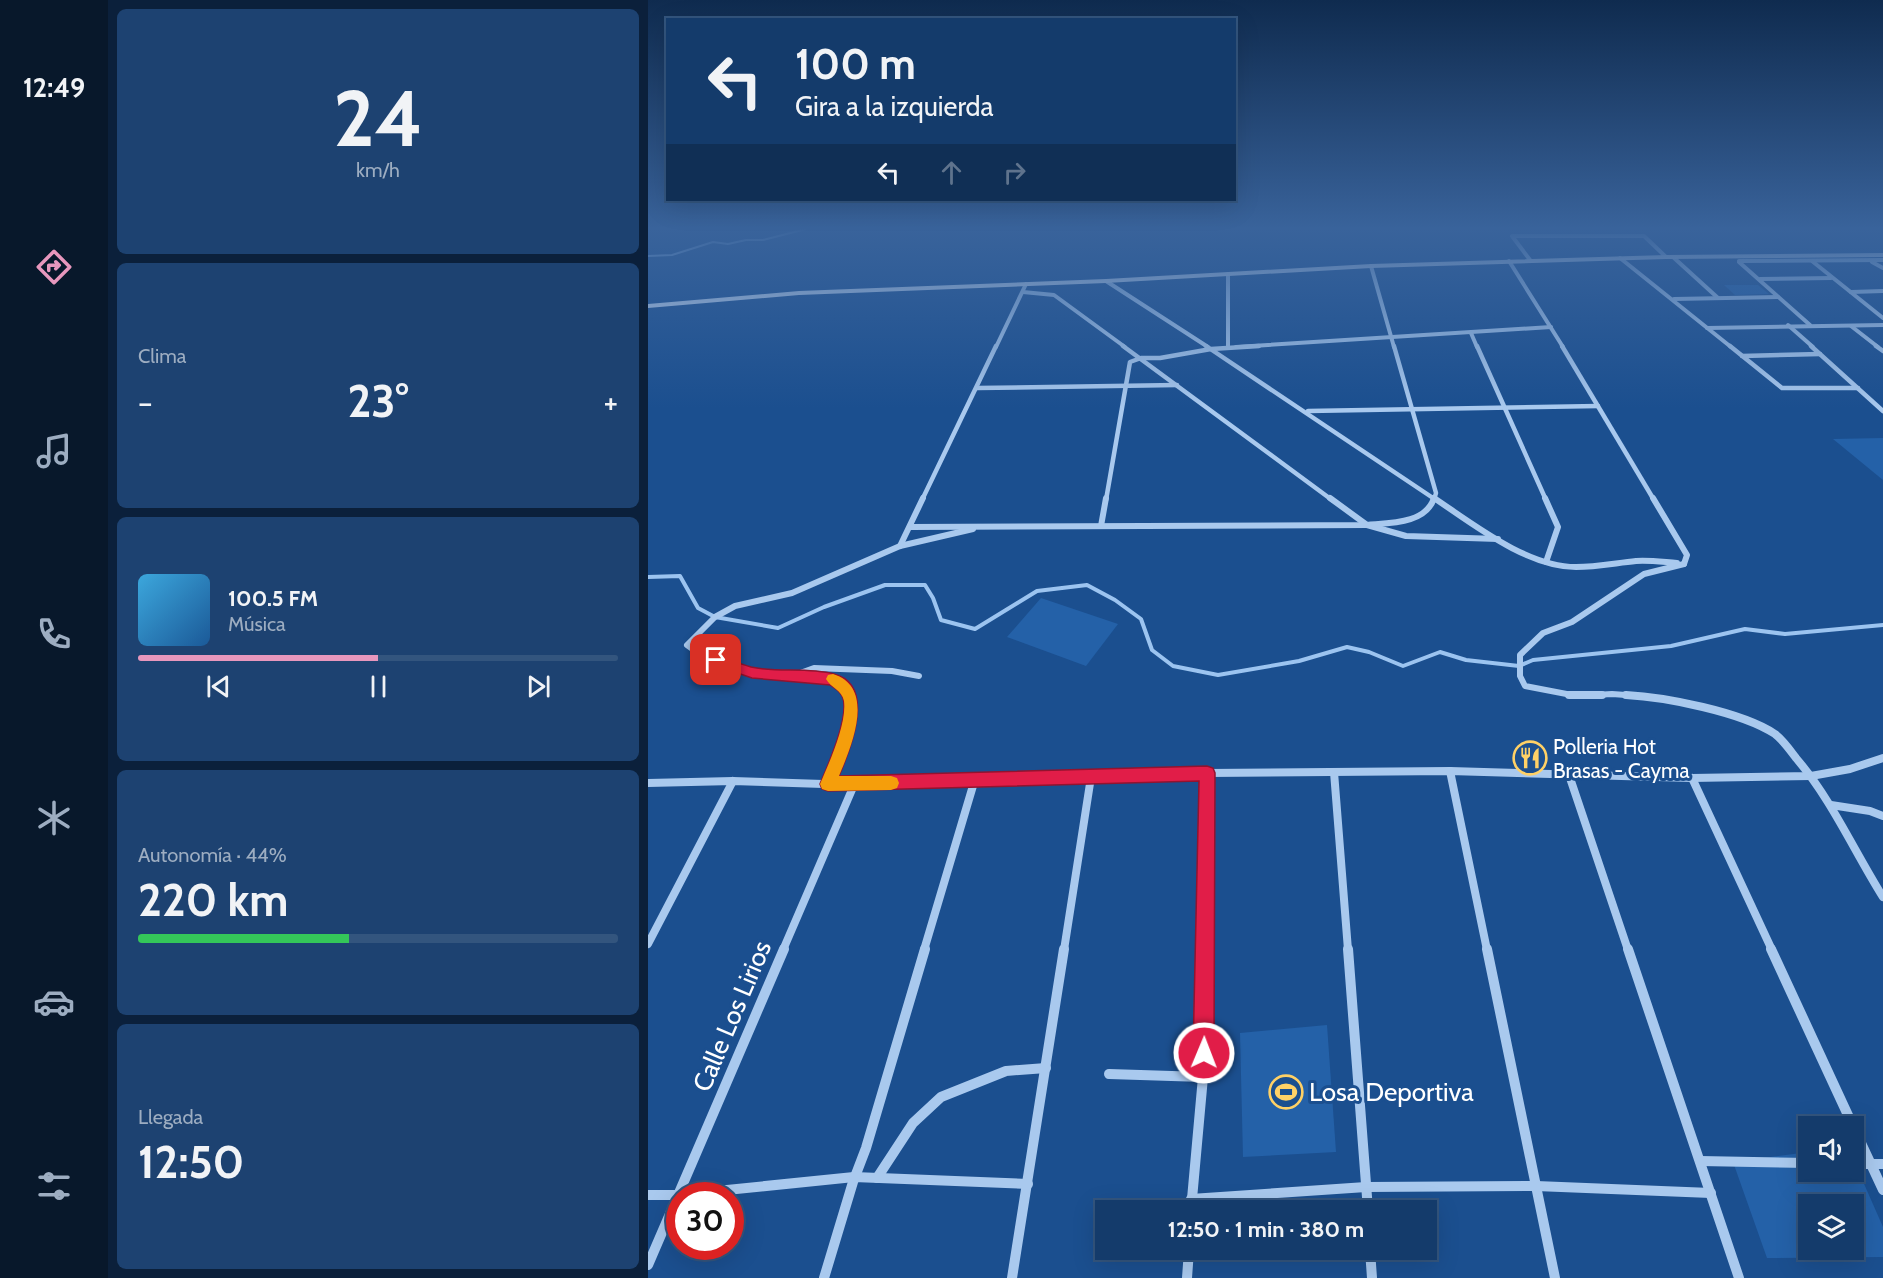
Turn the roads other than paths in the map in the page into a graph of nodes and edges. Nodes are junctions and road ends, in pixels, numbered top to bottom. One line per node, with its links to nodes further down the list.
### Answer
1 (908, 289): 19 (main road)
2 (1024, 289): 13 (street)
3 (1055, 289): 15 (street)
4 (1118, 289): 30 (street)
5 (1228, 289): 29 (street)
6 (1378, 289): 28 (street)
7 (1527, 289): 25 (street)
8 (1659, 289): 18 (street)
9 (1707, 289): 17 (street)
10 (1770, 289): 16 (street)
11 (1846, 289): 14 (street)
12 (1883, 291): 14 (street)
13 (1023, 292): 15 (street); 37 (street)
14 (1851, 292): 20 (street)
15 (1054, 295): 34 (street)
16 (1778, 297): 17 (street); 22 (street)
17 (1718, 298): 18 (street)
18 (1673, 300): 26 (street)
19 (648, 306)
20 (1883, 318)
21 (1788, 325): 22 (street); 26 (street); 32 (street)
22 (1810, 325): 23 (street)
23 (1851, 325): 24 (street); 31 (street)
24 (1883, 325)
25 (1551, 327): 27 (street); 39 (street)
26 (1707, 328): 33 (street)
27 (1471, 333): 28 (street); 40 (street)
28 (1392, 339): 29 (street); 41 (street)
29 (1228, 348): 30 (street)
30 (1211, 349): 34 (street); 42 (street)
31 (1883, 351)
32 (1821, 354): 33 (street); 38 (street)
33 (1742, 356): 38 (street)
34 (1141, 358): 35 (street); 36 (street)
35 (1178, 385): 36 (street); 45 (street)
36 (1127, 387): 37 (street); 46 (street)
37 (977, 388): 47 (street)
38 (1858, 388): 43 (street)
39 (1598, 406): 40 (street); 52 (street)
40 (1505, 408): 41 (street); 51 (street)
41 (1411, 410): 42 (street); 44 (street)
42 (1306, 411): 44 (street)
43 (1883, 411)
44 (1435, 499): 45 (street); 49 (street)
45 (1367, 525): 46 (street); 49 (street)
46 (1101, 526): 48 (street)
47 (910, 527): 48 (street); 50 (street)
48 (982, 527): 50 (street)
49 (1498, 539): 51 (street)
50 (900, 546): 53 (street)
51 (1546, 562): 52 (street)
52 (1684, 564): 60 (street)
53 (792, 676): 54 (street); 66 (street)
54 (919, 676)
55 (1883, 758): 60 (street)
56 (1450, 771): 57 (street); 59 (street); 86 (street)
57 (1334, 772): 58 (street); 87 (street)
58 (1207, 773): 61 (street); 74 (street)
59 (1569, 775): 62 (street); 77 (street)
60 (1811, 776): 62 (street); 68 (street)
61 (1092, 777): 63 (street); 72 (street)
62 (1692, 778): 75 (street)
63 (975, 779): 67 (street); 82 (street)
64 (734, 782): 65 (street); 66 (street); 71 (street)
65 (648, 783)
66 (828, 784): 67 (street)
67 (854, 785): 84 (street, Calle Los Lirios)
68 (1832, 805): 69 (street); 70 (street)
69 (1883, 816)
70 (1883, 897)
71 (648, 944)
72 (1046, 1068): 83 (street); 85 (street)
73 (1109, 1074): 74 (street)
74 (1203, 1077): 93 (street)
75 (1849, 1116)
76 (1864, 1149): 80 (street)
77 (1700, 1161): 78 (street); 90 (street)
78 (1798, 1163)
79 (1864, 1164): 80 (street)
80 (1871, 1164): 81 (street); 89 (street)
81 (1883, 1164)
82 (855, 1177): 83 (street); 88 (street); 99 (street)
83 (877, 1178): 85 (street)
84 (683, 1182)
85 (1028, 1184): 100 (street)
86 (1536, 1186): 87 (street); 90 (street); 103 (street)
87 (1366, 1187): 93 (street); 94 (street)
88 (744, 1188)
89 (1883, 1190)
90 (1711, 1193): 104 (street)
91 (648, 1195): 92 (street)
92 (666, 1195)
93 (1191, 1199)
94 (1367, 1200)
95 (666, 1222): 98 (street, Calle Los Lirios)
96 (1188, 1260): 101 (street)
97 (1371, 1260): 102 (street)
98 (648, 1265)
99 (824, 1278)
100 (1012, 1278)
101 (1187, 1278)
102 (1372, 1278)
103 (1555, 1278)
104 (1738, 1278)

